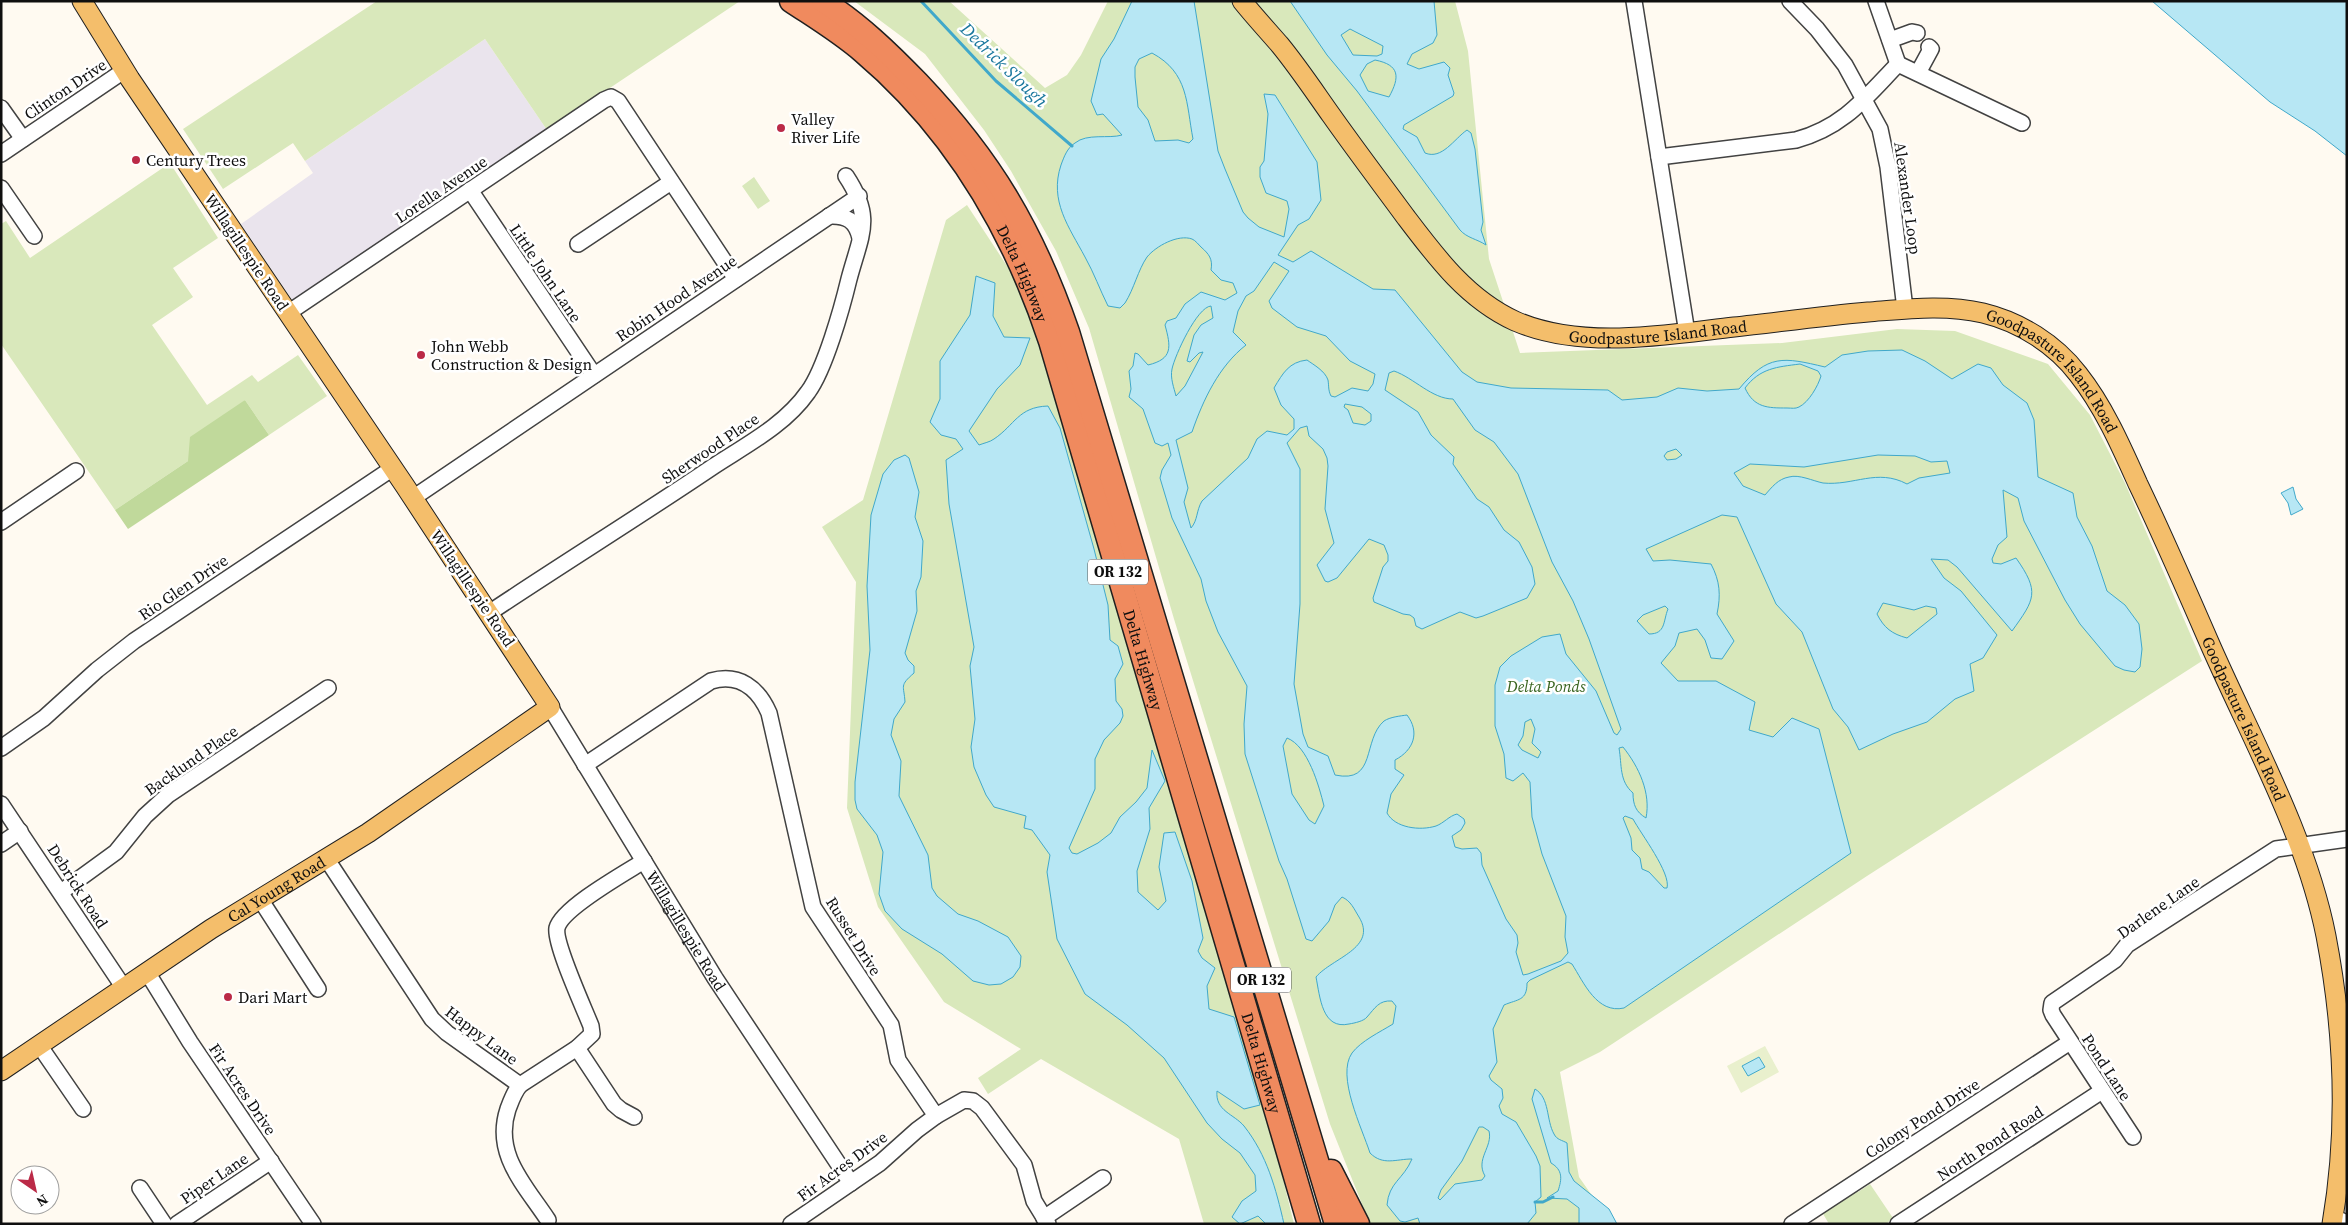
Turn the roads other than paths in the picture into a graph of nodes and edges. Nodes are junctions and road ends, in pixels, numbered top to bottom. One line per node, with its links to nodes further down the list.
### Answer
1 (82, 1): 14 (main road, Willagillespie Road)
2 (791, 1): 80 (highway, Delta Highway / OR 132)
3 (823, 1): 64 (highway, Delta Highway / OR 132)
4 (1242, 1): 12 (main road, Goodpasture Island Road)
5 (1256, 1): 12 (main road, Goodpasture Island Road)
6 (1634, 1): 21 (street)
7 (1790, 1): 16 (street, Alexander Loop)
8 (1876, 1): 10 (street)
9 (1917, 33): 10 (street)
10 (1890, 40): 13 (street)
11 (1929, 47): 15 (street)
12 (1283, 48): 34 (main road, Goodpasture Island Road)
13 (1898, 64): 15 (street); 16 (street)
14 (124, 70): 19 (street, Clinton Drive); 33 (main road, Willagillespie Road)
15 (1918, 72): 18 (street)
16 (1865, 99): 21 (street); 32 (street, Alexander Loop)
17 (1, 108): 19 (street)
18 (2022, 124)
19 (23, 140): 20 (street, Clinton Drive)
20 (1, 154)
21 (1660, 157): 34 (street)
22 (846, 176): 26 (street, Sherwood Place)
23 (671, 182): 25 (street, Lorella Avenue); 30 (street); 31 (street)
24 (1, 188): 28 (street)
25 (470, 190): 33 (street, Lorella Avenue); 35 (street, Little John Lane)
26 (859, 196): 27 (street, Robin Hood Avenue); 29 (street, Sherwood Place)
27 (829, 216): 29 (street); 31 (street, Robin Hood Avenue)
28 (34, 236)
29 (860, 238): 40 (street, Sherwood Place)
30 (578, 244)
31 (736, 279): 35 (street, Robin Hood Avenue)
32 (1906, 309): 34 (main road, Goodpasture Island Road); 49 (main road, Goodpasture Island Road)
33 (288, 313): 36 (main road, Willagillespie Road)
34 (1687, 332)
35 (594, 375): 38 (street, Robin Hood Avenue)
36 (393, 468): 38 (main road, Willagillespie Road); 43 (street, Rio Glen Drive)
37 (76, 471): 39 (street)
38 (413, 498): 40 (main road, Willagillespie Road)
39 (1, 522)
40 (489, 613): 42 (main road, Willagillespie Road)
41 (328, 688): 52 (street, Backlund Place)
42 (550, 706): 44 (street, Willagillespie Road); 50 (main road, Cal Young Road)
43 (1, 748)
44 (585, 765): 51 (street, Willagillespie Road); 66 (street, Russet Drive)
45 (1, 804): 46 (street, Debrick Road)
46 (20, 831): 48 (street); 52 (street, Debrick Road)
47 (2347, 839): 49 (street)
48 (1, 844)
49 (2300, 846): 57 (street, Darlene Lane); 74 (main road, Goodpasture Island Road)
50 (326, 858): 53 (main road, Cal Young Road); 62 (street, Happy Lane)
51 (644, 861): 60 (street); 71 (street, Willagillespie Road)
52 (61, 892): 55 (street, Debrick Road)
53 (260, 899): 54 (main road, Cal Young Road); 56 (street)
54 (147, 972): 55 (main road, Cal Young Road); 69 (street, Fir Acres Drive)
55 (124, 988): 59 (main road, Cal Young Road)
56 (318, 988)
57 (2053, 1015): 58 (street, Pond Lane)
58 (2070, 1042): 63 (street, Pond Lane); 83 (street, Colony Pond Drive)
59 (39, 1045): 61 (main road, Cal Young Road); 65 (street)
60 (577, 1048): 62 (street); 67 (street)
61 (1, 1071)
62 (520, 1085): 73 (street, Happy Lane)
63 (2102, 1091): 68 (street, Pond Lane); 84 (street, North Pond Road)
64 (1297, 1098): 81 (highway, Delta Highway / OR 132); 82 (highway)
65 (83, 1108)
66 (936, 1116): 71 (street, Fir Acres Drive); 75 (street)
67 (634, 1117)
68 (2133, 1138)
69 (271, 1160): 77 (street, Piper Lane); 78 (street, Fir Acres Drive)
70 (1103, 1178): 75 (street)
71 (851, 1183): 79 (street, Fir Acres Drive)
72 (140, 1188): 76 (street)
73 (548, 1220)
74 (2340, 1220)
75 (1046, 1221)
76 (164, 1224)
77 (177, 1224)
78 (313, 1224)
79 (791, 1224)
80 (1309, 1224)
81 (1336, 1224)
82 (1358, 1224)
83 (1792, 1224)
84 (1898, 1224)

